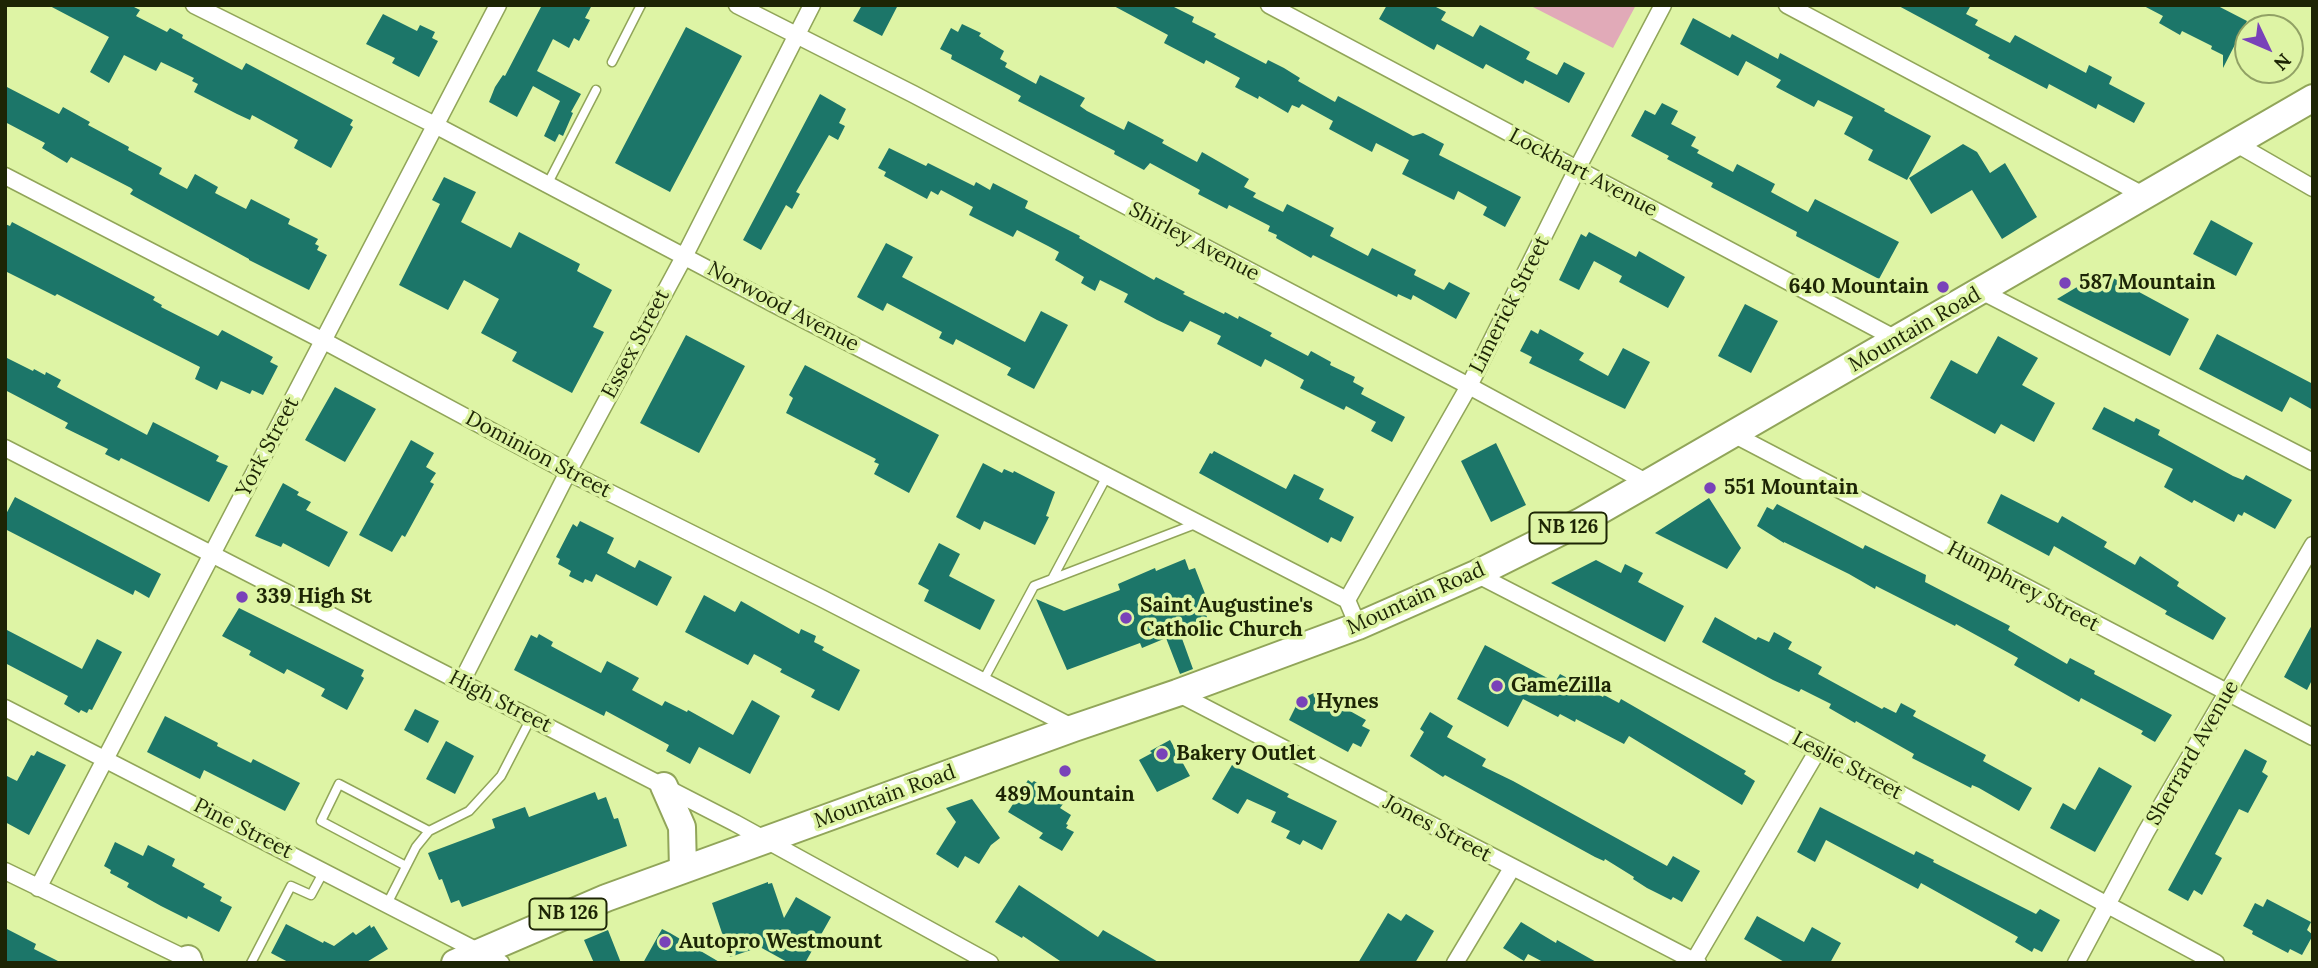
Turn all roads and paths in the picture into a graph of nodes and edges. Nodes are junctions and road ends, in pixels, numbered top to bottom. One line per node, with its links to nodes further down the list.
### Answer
1 (194, 5): 13 (street, Norwood Avenue)
2 (498, 5): 13 (street, York Street)
3 (641, 5): 10 (lane)
4 (737, 5): 9 (street, Shirley Avenue)
5 (812, 5): 9 (street, Essex Street)
6 (1269, 5): 15 (street, Lockhart Avenue)
7 (1663, 5): 15 (street, Limerick Street)
8 (1787, 5): 19 (street)
9 (796, 36): 20 (street, Essex Street); 24 (street, Shirley Avenue)
10 (612, 62)
11 (596, 90): 17 (lane)
12 (2313, 98): 14 (main road, Mountain Road / NB 126)
13 (435, 125): 17 (street, Norwood Avenue); 23 (street, York Street)
14 (2235, 143): 18 (street); 19 (main road, Mountain Road / NB 126)
15 (1577, 169): 22 (street, Lockhart Avenue); 24 (street, Limerick Street)
16 (5, 176): 23 (street, Dominion Street)
17 (548, 184): 20 (street, Norwood Avenue)
18 (2313, 188)
19 (2145, 196): 21 (main road, Mountain Road / NB 126)
20 (685, 255): 28 (street, Essex Street); 29 (street, Norwood Avenue)
21 (1981, 291): 22 (main road, Mountain Road / NB 126); 27 (street)
22 (1898, 340): 25 (main road, Mountain Road / NB 126)
23 (324, 341): 28 (street, Dominion Street); 33 (street, York Street)
24 (1469, 386): 30 (street, Shirley Avenue); 36 (street, Limerick Street)
25 (1733, 434): 30 (main road, Mountain Road / NB 126); 41 (street, Humphrey Street)
26 (5, 448): 33 (street, High Street)
27 (2313, 463)
28 (568, 472): 38 (street, Dominion Street); 39 (street, Essex Street)
29 (1107, 476): 31 (street, Norwood Avenue); 35 (lane)
30 (1648, 483): 34 (main road, Mountain Road / NB 126)
31 (1198, 523): 35 (lane); 36 (street, Norwood Avenue)
32 (2313, 545): 41 (street, Sherrard Avenue)
33 (211, 555): 39 (street, High Street); 47 (street, York Street)
34 (1476, 574): 37 (main road, Mountain Road / NB 126); 46 (street, Leslie Street)
35 (1052, 579): 38 (lane)
36 (1347, 600): 37 (street)
37 (1357, 626): 40 (main road, Mountain Road / NB 126)
38 (983, 681): 44 (street, Dominion Street)
39 (461, 683): 43 (street, High Street)
40 (1177, 693): 44 (main road, Mountain Road / NB 126); 52 (street, Jones Street)
41 (2227, 694): 45 (street, Humphrey Street); 58 (street, Sherrard Avenue)
42 (5, 708): 47 (street, Pine Street)
43 (531, 718): 48 (street, High Street); 49 (lane)
44 (1074, 728): 50 (main road, Mountain Road / NB 126)
45 (2313, 737)
46 (1818, 750): 58 (street, Leslie Street); 61 (street)
47 (107, 759): 55 (street, Pine Street); 56 (street, York Street)
48 (664, 786): 50 (street, High Street); 53 (main road)
49 (429, 831): 51 (lane); 51 (lane)
50 (766, 839): 53 (main road, Mountain Road / NB 126); 64 (street, High Street)
51 (406, 866): 57 (lane)
52 (1512, 869): 61 (street, Jones Street); 65 (street)
53 (683, 870): 59 (main road, Mountain Road / NB 126)
54 (5, 871): 56 (street)
55 (324, 871): 57 (street, Pine Street); 62 (lane)
56 (38, 888): 60 (street)
57 (387, 904): 59 (street, Pine Street)
58 (2108, 905): 66 (street, Sherrard Avenue); 67 (street, Leslie Street)
59 (490, 957): 63 (main road, Mountain Road / NB 126)
60 (190, 962)
61 (1696, 962)
62 (251, 963)
63 (455, 963)
64 (990, 963)
65 (1455, 963)
66 (2076, 963)
67 (2216, 963)

